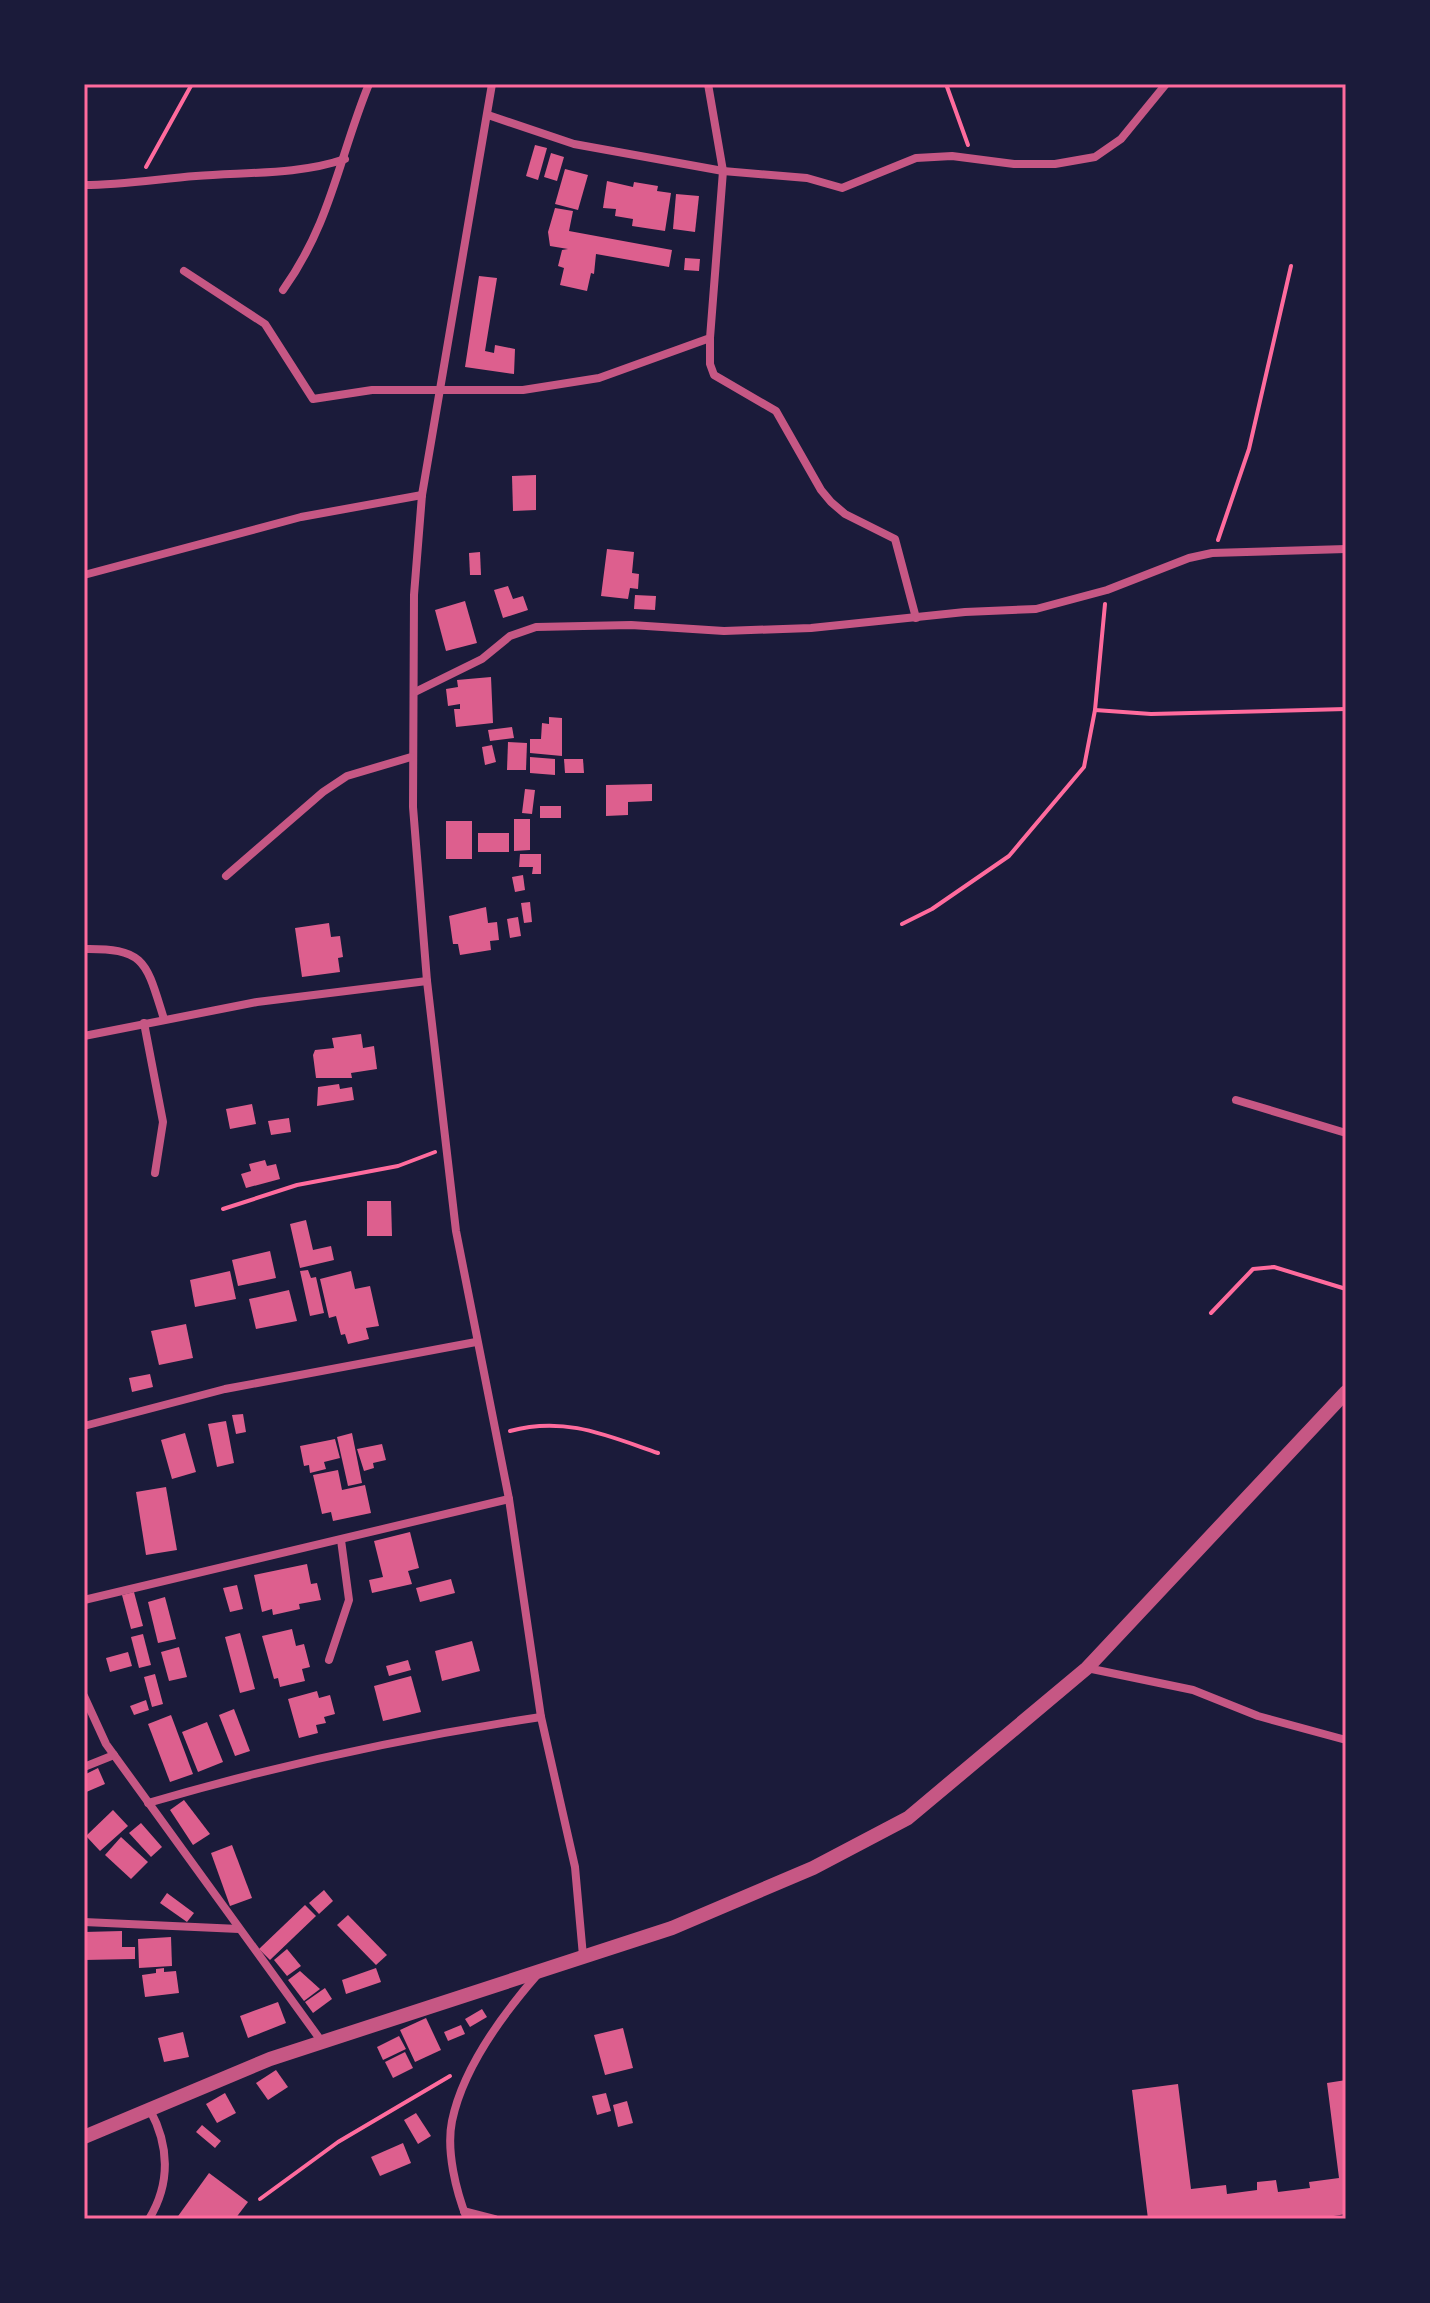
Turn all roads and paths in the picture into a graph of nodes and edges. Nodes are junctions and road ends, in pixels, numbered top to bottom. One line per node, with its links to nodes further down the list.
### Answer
1 (192, 84): 11 (path)
2 (369, 84): 8 (street)
3 (492, 84): 7 (street)
4 (708, 84): 10 (street)
5 (946, 84): 9 (path)
6 (1166, 84): 9 (street)
7 (488, 115): 10 (street); 17 (street)
8 (345, 159): 11 (street); 15 (street)
9 (972, 159): 10 (street)
10 (723, 171): 16 (street)
11 (138, 184): 12 (street)
12 (84, 185)
13 (1291, 266): 20 (path)
14 (184, 271): 17 (street)
15 (283, 290)
16 (710, 338): 17 (street); 23 (street)
17 (438, 389): 18 (street)
18 (422, 495): 21 (street); 24 (street)
19 (1346, 549): 20 (street)
20 (1212, 553): 22 (street)
21 (84, 575)
22 (1107, 590): 23 (street); 26 (path)
23 (916, 618): 24 (street)
24 (415, 692): 27 (street)
25 (1346, 709): 26 (path)
26 (1095, 710): 29 (path)
27 (411, 757): 28 (street); 31 (street)
28 (226, 876)
29 (902, 924)
30 (84, 949): 32 (street)
31 (427, 981): 32 (street); 37 (street)
32 (164, 1019): 33 (street)
33 (144, 1023): 34 (street); 38 (street)
34 (84, 1036)
35 (1236, 1100): 36 (street)
36 (1346, 1133)
37 (444, 1149): 39 (path); 42 (street)
38 (155, 1173)
39 (223, 1209)
40 (1346, 1289): 41 (path)
41 (1211, 1313)
42 (476, 1342): 44 (street); 45 (street)
43 (1346, 1392): 51 (street)
44 (84, 1426)
45 (498, 1434): 46 (path); 47 (street)
46 (658, 1453)
47 (509, 1499): 48 (street); 53 (street)
48 (341, 1540): 49 (street); 50 (street)
49 (84, 1600)
50 (329, 1660)
51 (1087, 1668): 54 (street); 60 (street)
52 (84, 1696): 55 (street)
53 (541, 1717): 57 (street); 60 (street)
54 (1346, 1740)
55 (114, 1755): 56 (street); 57 (street)
56 (84, 1767)
57 (148, 1803): 59 (street)
58 (84, 1922): 59 (street)
59 (239, 1929): 62 (street)
60 (583, 1956): 61 (street)
61 (537, 1974): 62 (street); 63 (street)
62 (322, 2042): 64 (street)
63 (477, 2062): 66 (path); 67 (street)
64 (150, 2110): 65 (street); 68 (street)
65 (84, 2137)
66 (260, 2199)
67 (465, 2215): 69 (street)
68 (149, 2219)
69 (495, 2219)

